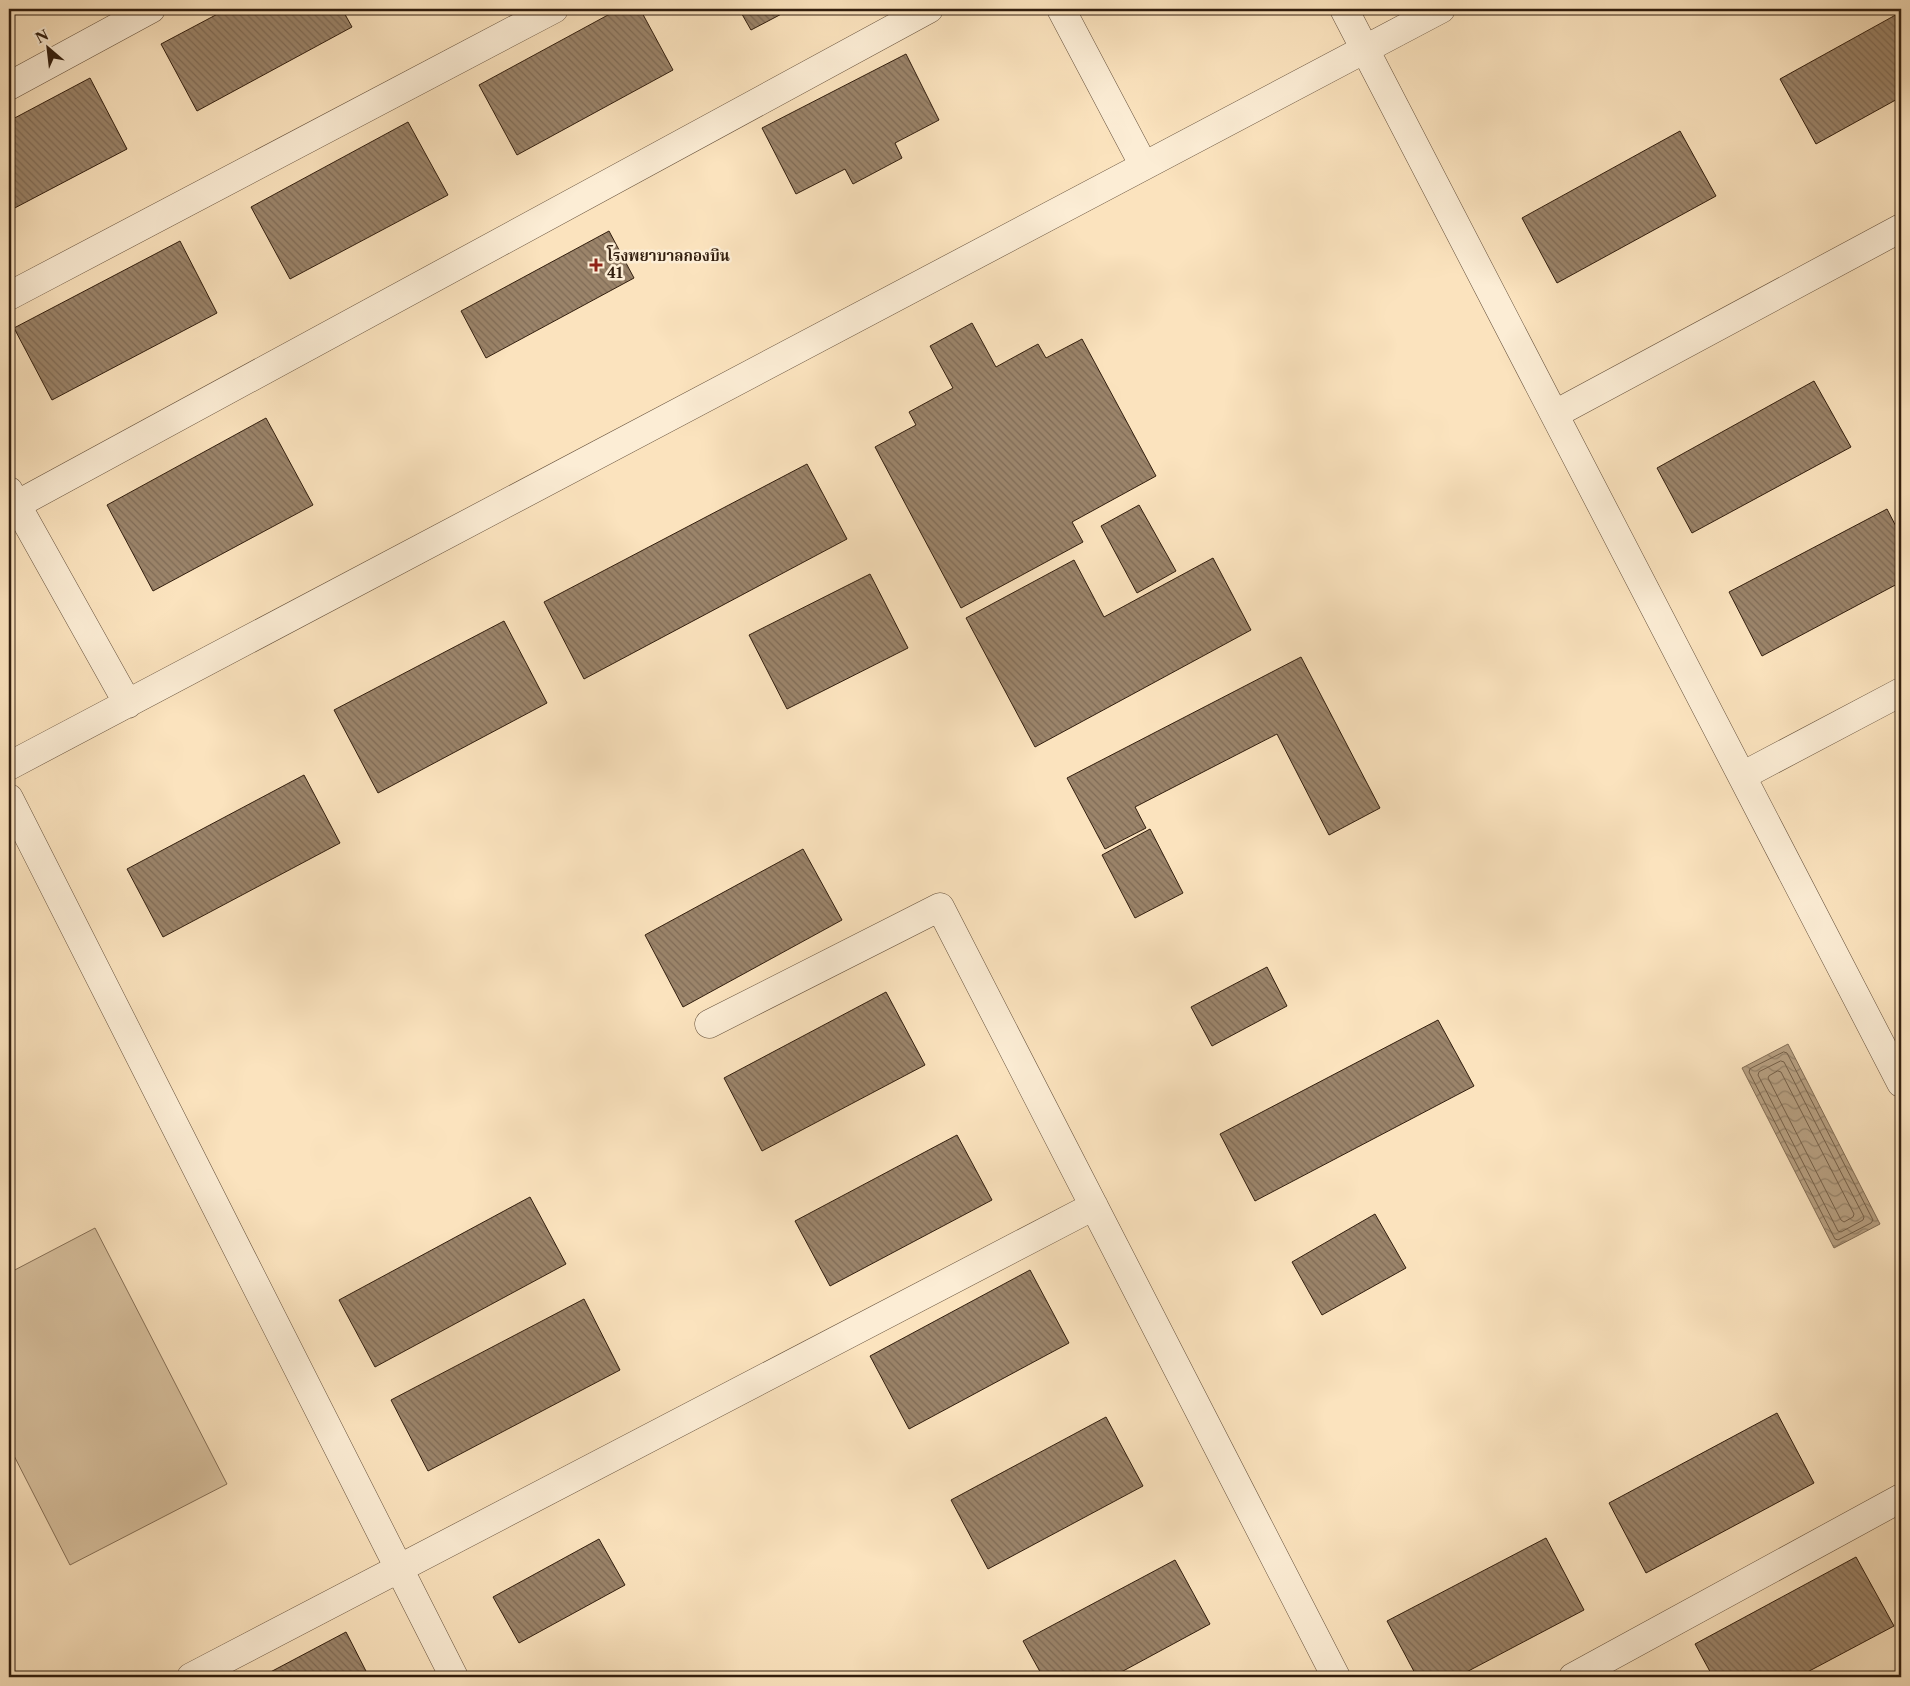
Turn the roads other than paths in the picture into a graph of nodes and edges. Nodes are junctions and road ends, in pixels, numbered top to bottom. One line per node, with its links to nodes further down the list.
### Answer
1 (151, 9): 8 (lane)
2 (554, 9): 11 (lane)
3 (929, 9): 13 (lane)
4 (1061, 9): 9 (lane)
5 (1344, 9): 7 (lane)
6 (1441, 9): 7 (lane)
7 (1365, 49): 9 (lane); 12 (lane)
8 (9, 86)
9 (1144, 166): 15 (lane)
10 (1901, 228): 12 (lane)
11 (9, 296)
12 (1555, 414): 17 (lane)
13 (13, 498): 15 (lane)
14 (1901, 692): 17 (lane)
15 (128, 704): 16 (lane)
16 (9, 766)
17 (1742, 776): 20 (lane)
18 (9, 798): 23 (lane)
19 (709, 1024): 21 (lane)
20 (1901, 1083)
21 (1094, 1206): 23 (lane); 26 (lane)
22 (1901, 1498): 27 (lane)
23 (398, 1569): 24 (lane); 25 (lane)
24 (191, 1677)
25 (454, 1677)
26 (1336, 1677)
27 (1574, 1677)

